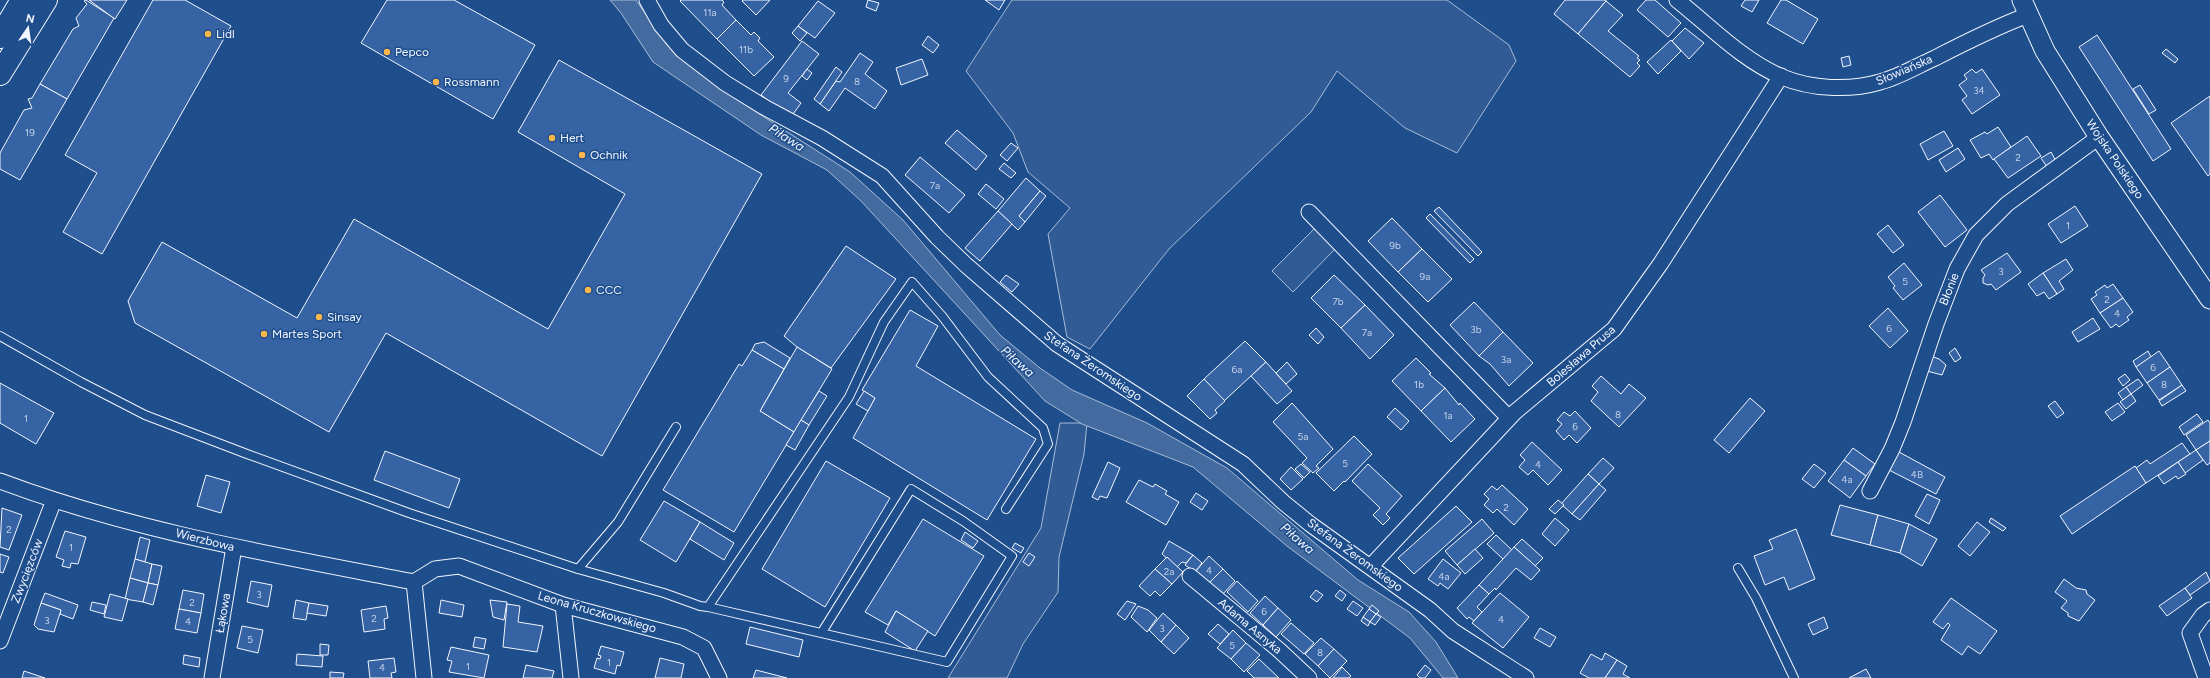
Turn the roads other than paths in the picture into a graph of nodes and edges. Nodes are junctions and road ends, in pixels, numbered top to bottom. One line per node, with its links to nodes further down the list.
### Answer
1 (46, 0): 7 (main road)
2 (647, 0): 20 (street, Stefana Żeromskiego)
3 (1677, 0): 8 (street, Słowiańska)
4 (2025, 7): 8 (street, Słowiańska); 9 (street, Wojska Polskiego)
5 (13, 10): 6 (main road)
6 (0, 37)
7 (0, 74)
8 (1781, 76): 13 (street, Bolesława Prusa)
9 (2099, 138): 11 (street, Wojska Polskiego); 16 (street, Błonie)
10 (1309, 212): 13 (street)
11 (2210, 299)
12 (0, 336): 22 (lane)
13 (1508, 418): 20 (street, Bolesława Prusa)
14 (676, 426): 22 (lane)
15 (0, 481): 17 (street, Wierzbowa)
16 (1870, 491)
17 (54, 500): 19 (street, Wierzbowa); 29 (street, Zwycięzców)
18 (1006, 509): 26 (lane)
19 (234, 547): 24 (street, Wierzbowa); 30 (street, Łąkowa)
20 (1371, 566): 35 (street, Stefana Żeromskiego)
21 (1738, 568): 36 (lane)
22 (578, 569): 26 (lane)
23 (1190, 576): 34 (street, Adama Asnyka)
24 (414, 582): 25 (street, Leona Kruczkowskiego); 31 (street)
25 (563, 605): 32 (street); 33 (street, Leona Kruczkowskiego)
26 (708, 607): 28 (lane)
27 (2210, 610): 37 (street)
28 (822, 632): 28 (lane)
29 (0, 641)
30 (212, 678)
31 (424, 678)
32 (571, 678)
33 (719, 678)
34 (1309, 678)
35 (1526, 678)
36 (1794, 678)
37 (2206, 678)

